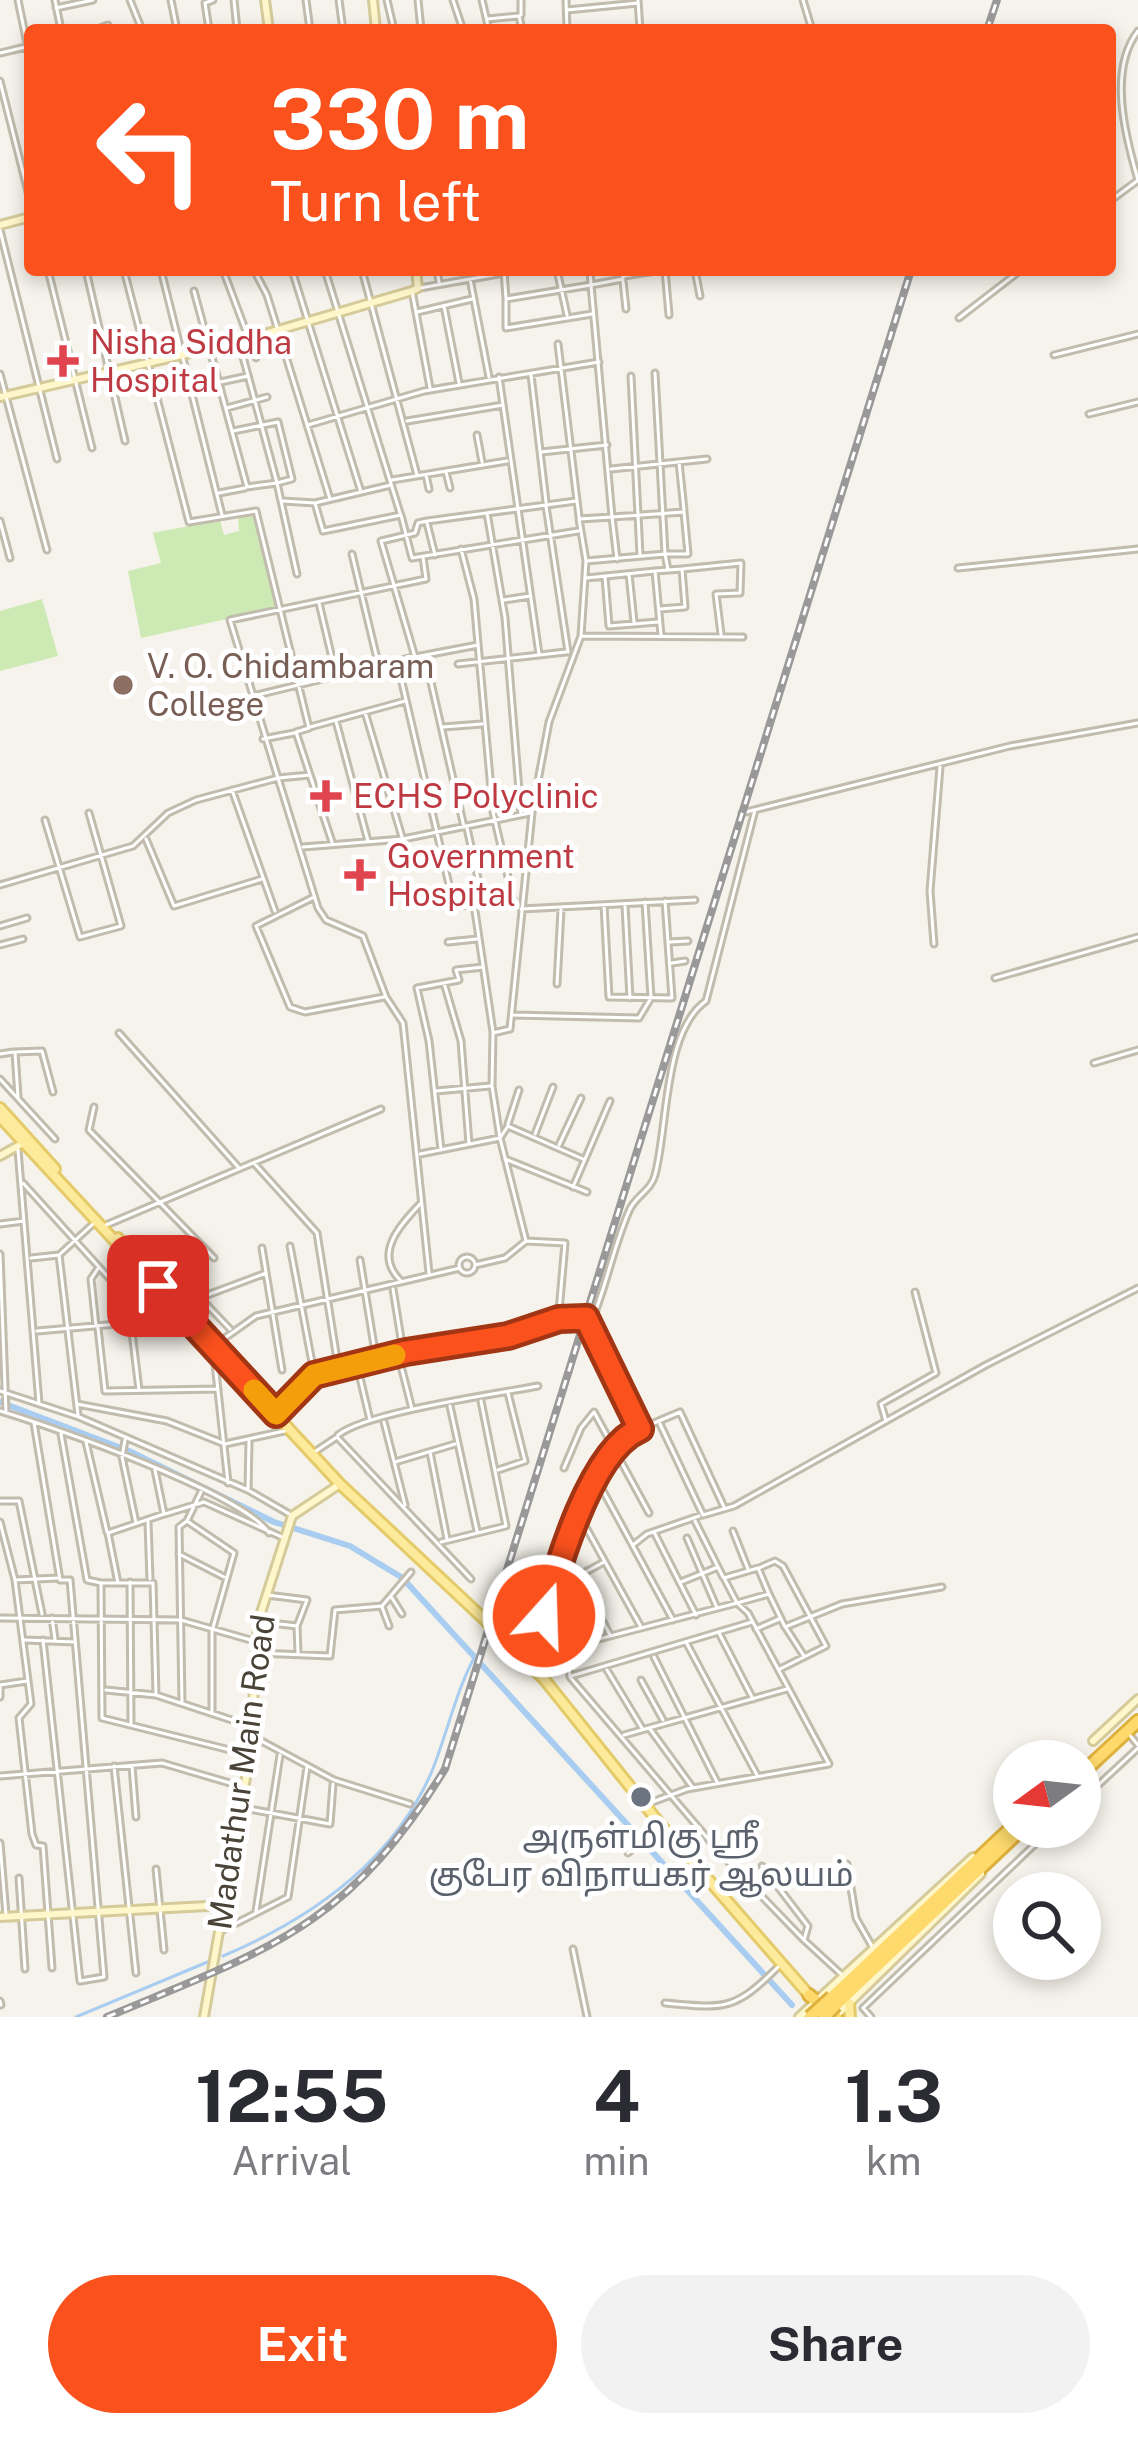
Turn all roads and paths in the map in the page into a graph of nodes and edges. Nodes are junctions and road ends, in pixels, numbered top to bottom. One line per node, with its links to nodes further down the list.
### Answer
1 (55, 0): 9 (street)
2 (92, 0): 9 (street)
3 (213, 0): 14 (street)
4 (482, 0): 12 (street)
5 (521, 0): 11 (street)
6 (566, 0): 10 (street)
7 (638, 1): 8 (street)
8 (595, 3): 10 (street)
9 (56, 8): 13 (street)
10 (567, 10): 17 (street)
11 (519, 16): 12 (street); 16 (street)
12 (487, 19): 15 (street)
13 (60, 24)
14 (208, 24)
15 (488, 24)
16 (521, 24)
17 (567, 24)
18 (1138, 31): 21 (street)
19 (0, 81): 20 (street)
20 (24, 176)
21 (1138, 180)
22 (0, 227): 86 (street)
23 (50, 276): 82 (street)
24 (88, 276): 74 (street)
25 (125, 276): 72 (street)
26 (163, 276): 69 (street)
27 (225, 276): 66 (street)
28 (256, 276): 64 (street)
29 (294, 276): 63 (street)
30 (327, 276): 57 (street)
31 (364, 276): 54 (street)
32 (416, 276): 48 (street)
33 (438, 276): 46 (street)
34 (460, 276): 45 (street)
35 (475, 276): 44 (street)
36 (504, 276): 53 (street)
37 (558, 276): 49 (street)
38 (590, 276): 47 (street)
39 (620, 276): 47 (street)
40 (623, 276): 56 (street)
41 (665, 276): 60 (street)
42 (696, 276): 51 (street)
43 (1013, 276): 61 (street)
44 (470, 279): 45 (street); 52 (street)
45 (460, 280): 46 (street)
46 (439, 284): 48 (street)
47 (591, 285): 49 (street); 59 (street)
48 (415, 289): 54 (street); 58 (street)
49 (560, 290): 53 (street); 62 (street)
50 (194, 291): 68 (street)
51 (700, 296)
52 (474, 299): 55 (street); 83 (street)
53 (506, 299): 62 (street)
54 (373, 300): 57 (street); 91 (street)
55 (444, 306): 58 (street); 85 (street)
56 (626, 309)
57 (341, 311): 63 (street); 94 (street)
58 (416, 312): 88 (street)
59 (594, 314): 62 (street); 73 (street)
60 (670, 315)
61 (958, 317)
62 (568, 319)
63 (309, 321): 64 (street); 98 (street)
64 (277, 328): 66 (street); 101 (street)
65 (1138, 334): 70 (street)
66 (243, 339): 68 (street); 71 (street); 79 (street)
67 (558, 344): 75 (street)
68 (209, 349): 69 (street); 84 (street)
69 (183, 353): 72 (street); 87 (street)
70 (1054, 355)
71 (256, 358)
72 (146, 359): 74 (street); 138 (street)
73 (601, 362): 75 (street); 105 (street)
74 (112, 367): 82 (street); 104 (street)
75 (558, 369): 76 (street); 107 (street)
76 (531, 372): 80 (street); 108 (street)
77 (655, 373): 114 (street)
78 (0, 374): 89 (street)
79 (250, 376): 84 (street); 92 (street)
80 (499, 376): 83 (street); 95 (street)
81 (631, 376): 115 (street)
82 (77, 378): 86 (street); 106 (street)
83 (489, 378): 85 (street)
84 (219, 383): 87 (street); 96 (street)
85 (460, 384): 88 (street)
86 (40, 387): 89 (street); 109 (street)
87 (193, 388): 126 (street)
88 (430, 390): 91 (street)
89 (3, 396): 150 (street)
90 (267, 397): 92 (street)
91 (399, 397): 94 (street); 99 (street)
92 (257, 399): 96 (street); 100 (street)
93 (1138, 402): 97 (street)
94 (368, 405): 98 (street); 120 (street)
95 (502, 406): 99 (street); 111 (street)
96 (226, 409): 102 (street)
97 (1089, 414)
98 (339, 415): 101 (street); 125 (street)
99 (406, 422): 119 (street)
100 (264, 424): 102 (street); 121 (street); 121 (street)
101 (308, 425): 127 (street)
102 (232, 432): 122 (street)
103 (477, 435): 113 (street)
104 (125, 441)
105 (607, 445): 107 (street); 117 (street)
106 (92, 448)
107 (569, 448): 108 (street); 129 (street)
108 (539, 452): 131 (street)
109 (58, 459)
110 (707, 459): 112 (street)
111 (510, 460): 113 (street); 132 (street)
112 (679, 462): 114 (street); 133 (street)
113 (482, 464): 116 (street)
114 (660, 464): 115 (street); 136 (street)
115 (634, 467): 117 (street); 137 (street)
116 (446, 470): 118 (street); 123 (street)
117 (609, 470): 139 (street)
118 (425, 473): 119 (street); 124 (street)
119 (417, 475): 120 (street)
120 (391, 482): 125 (street); 135 (street)
121 (278, 483): 122 (street); 128 (street)
122 (247, 487): 126 (street)
123 (450, 488)
124 (429, 490)
125 (361, 492): 127 (street)
126 (217, 493): 138 (street)
127 (330, 499): 130 (street)
128 (281, 500): 130 (street); 163 (street)
129 (576, 501): 131 (street); 140 (street)
130 (315, 502): 135 (street)
131 (546, 504): 132 (street); 144 (street)
132 (516, 508): 134 (street); 146 (street)
133 (684, 512): 136 (street); 152 (street)
134 (488, 513): 142 (street); 147 (street)
135 (401, 514): 145 (street)
136 (663, 514): 137 (street); 152 (street)
137 (638, 515): 139 (street); 154 (street)
138 (222, 517): 173 (street)
139 (612, 517): 140 (street); 157 (street)
140 (579, 519): 143 (street)
141 (0, 521): 156 (street)
142 (427, 521): 145 (street); 153 (street)
143 (580, 530): 144 (street); 158 (street)
144 (551, 534): 146 (street); 181 (street)
145 (406, 535): 155 (street); 167 (street)
146 (523, 538): 147 (street); 169 (street)
147 (493, 544): 148 (street); 170 (street)
148 (461, 549): 153 (street); 180 (street)
149 (1138, 549): 159 (street)
150 (47, 550)
151 (352, 554): 168 (street)
152 (665, 554): 154 (street); 161 (street)
153 (435, 555): 155 (street)
154 (640, 556): 157 (street)
155 (423, 557): 167 (street)
156 (10, 558)
157 (617, 559): 158 (street)
158 (586, 561): 166 (street)
159 (958, 568)
160 (682, 569): 161 (street); 172 (street); 178 (street)
161 (668, 570): 162 (street)
162 (655, 572): 164 (street); 172 (street)
163 (297, 574)
164 (629, 574): 165 (street); 175 (street)
165 (605, 576): 166 (street); 175 (street)
166 (586, 578): 176 (street)
167 (394, 586): 168 (street); 184 (street)
168 (361, 594): 171 (street); 189 (street)
169 (532, 596): 170 (street); 183 (street)
170 (502, 600): 185 (street)
171 (319, 603): 173 (street); 190 (street)
172 (658, 609): 174 (street)
173 (279, 610): 191 (street); 192 (street)
174 (660, 622): 175 (street); 177 (street)
175 (634, 624)
176 (580, 636): 177 (street); 181 (street)
177 (661, 637): 178 (street)
178 (721, 637): 179 (street)
179 (742, 638)
180 (478, 644): 182 (street); 187 (street)
181 (571, 652): 183 (street); 208 (street)
182 (424, 655): 184 (street); 198 (street)
183 (539, 655): 185 (street)
184 (415, 657): 186 (street)
185 (509, 657): 187 (street); 210 (street)
186 (397, 661): 189 (street); 193 (street)
187 (479, 662): 188 (street); 197 (street)
188 (458, 664)
189 (378, 665): 190 (street)
190 (336, 676): 191 (street)
191 (298, 687): 192 (street); 199 (street)
192 (252, 696): 201 (street)
193 (406, 701): 194 (street); 214 (street)
194 (365, 712): 195 (street); 216 (street)
195 (336, 721): 199 (street); 218 (street)
196 (1138, 723): 202 (street)
197 (484, 724): 198 (street); 212 (street)
198 (441, 727): 213 (street)
199 (309, 728): 200 (street)
200 (296, 732): 201 (street); 203 (street)
201 (263, 740): 204 (street)
202 (940, 765): 209 (street); 243 (street)
203 (310, 775): 204 (street); 217 (street)
204 (278, 778): 205 (street); 219 (street)
205 (231, 789): 215 (street); 222 (street)
206 (755, 811): 328 (street)
207 (89, 813): 220 (street)
208 (532, 813): 210 (street); 229 (street)
209 (742, 813)
210 (521, 815): 212 (street)
211 (45, 820): 221 (street)
212 (494, 821): 213 (street); 229 (street)
213 (465, 827): 214 (street); 231 (street)
214 (435, 832): 216 (street); 233 (street)
215 (145, 837): 220 (street); 222 (street)
216 (403, 838): 218 (street)
217 (332, 842): 218 (street); 219 (street)
218 (368, 843)
219 (303, 847): 224 (street)
220 (101, 854): 221 (street); 221 (street)
221 (58, 866): 223 (street)
222 (262, 879): 234 (street)
223 (0, 885)
224 (315, 897): 234 (street); 251 (street)
225 (695, 900): 226 (street)
226 (665, 901): 227 (street); 242 (street)
227 (645, 902): 228 (street); 253 (street)
228 (625, 904): 230 (street); 252 (street)
229 (518, 905): 231 (street); 232 (street); 254 (street)
230 (604, 905): 232 (street); 252 (street)
231 (484, 906): 233 (street)
232 (561, 908): 250 (street)
233 (475, 909): 239 (street)
234 (275, 914): 251 (street)
235 (27, 919): 236 (street)
236 (0, 926)
237 (1138, 937): 248 (street)
238 (22, 939): 244 (street)
239 (478, 939): 241 (street); 247 (street)
240 (688, 941): 242 (street)
241 (448, 942)
242 (668, 943): 246 (street)
243 (934, 944)
244 (0, 945)
245 (685, 961): 246 (street)
246 (670, 963): 253 (street)
247 (483, 967): 249 (street); 257 (street)
248 (995, 977)
249 (444, 982): 266 (street); 268 (street)
250 (557, 984)
251 (386, 997): 285 (street)
252 (630, 998): 253 (street)
253 (651, 998): 254 (street)
254 (511, 1015): 255 (street)
255 (510, 1029): 257 (street); 258 (street)
256 (119, 1033): 290 (street)
257 (493, 1033): 264 (street)
258 (512, 1040)
259 (1138, 1050): 262 (street)
260 (15, 1052): 261 (street); 269 (street); 270 (street)
261 (0, 1054)
262 (1094, 1063)
263 (0, 1079): 270 (street)
264 (492, 1086): 266 (street); 279 (street)
265 (553, 1087): 278 (street)
266 (465, 1088): 268 (street); 282 (street)
267 (519, 1090): 277 (street)
268 (436, 1091): 284 (street)
269 (52, 1092)
270 (19, 1098): 274 (street); 280 (street)
271 (581, 1098): 283 (street)
272 (610, 1101): 288 (street)
273 (94, 1107): 294 (street)
274 (0, 1108): 297 (main road)
275 (381, 1108): 289 (street)
276 (0, 1117): 281 (main road)
277 (508, 1126): 278 (street); 279 (street)
278 (534, 1136): 283 (street)
279 (500, 1138): 282 (street); 287 (street)
280 (55, 1139)
281 (20, 1144): 286 (street); 291 (street); 297 (main road)
282 (469, 1146): 284 (street)
283 (558, 1147): 288 (street)
284 (441, 1150): 285 (street)
285 (418, 1154): 295 (street)
286 (0, 1156)
287 (506, 1159): 292 (street); 300 (street)
288 (583, 1159): 292 (street)
289 (254, 1163): 290 (street); 322 (street)
290 (240, 1169): 294 (street)
291 (22, 1182): 296 (street); 299 (street)
292 (573, 1187): 293 (street)
293 (586, 1192)
294 (158, 1203): 297 (street); 306 (street)
295 (422, 1203): 313 (street); 314 (street)
296 (26, 1221): 298 (street); 307 (street)
297 (101, 1223): 299 (street); 317 (main road)
298 (0, 1224)
299 (76, 1240): 305 (street); 310 (street)
300 (526, 1241): 309 (street); 326 (street)
301 (148, 1244): 320 (street)
302 (290, 1246): 323 (street)
303 (262, 1248): 312 (street)
304 (0, 1254): 324 (street)
305 (59, 1255): 307 (street); 332 (street)
306 (214, 1258)
307 (29, 1259): 331 (street)
308 (360, 1260): 318 (street)
309 (475, 1265): 311 (street); 311 (street)
310 (100, 1266): 321 (street); 329 (street)
311 (460, 1268): 313 (street)
312 (267, 1272): 320 (street); 325 (street)
313 (429, 1273): 314 (street)
314 (402, 1281): 315 (street)
315 (393, 1286): 318 (street); 334 (street)
316 (1138, 1288): 358 (street)
317 (160, 1289): 321 (street); 333 (main road)
318 (366, 1291): 322 (street); 335 (street)
319 (915, 1292): 358 (street)
320 (201, 1298): 330 (street)
321 (128, 1299): 327 (street)
322 (328, 1302): 323 (street); 339 (street)
323 (302, 1307): 325 (street); 341 (street)
324 (2, 1310): 338 (street)
325 (272, 1311): 330 (street); 340 (street)
326 (559, 1319): 328 (street); 334 (street)
327 (130, 1323): 329 (street); 344 (street)
328 (590, 1325): 362 (street)
329 (97, 1328): 332 (street); 344 (street)
330 (231, 1330): 333 (street)
331 (35, 1331): 332 (street); 350 (street)
332 (69, 1331): 349 (street)
333 (214, 1346): 343 (street); 354 (main road)
334 (401, 1353): 335 (street); 353 (street)
335 (376, 1360): 337 (street)
336 (0, 1363): 338 (street)
337 (357, 1365): 339 (street); 359 (street)
338 (7, 1366): 347 (street)
339 (339, 1368): 341 (street)
340 (282, 1370)
341 (314, 1375): 354 (street)
342 (538, 1386): 346 (street)
343 (218, 1389): 344 (street); 367 (street)
344 (139, 1390)
345 (0, 1391): 347 (street)
346 (507, 1392): 348 (street); 376 (street)
347 (9, 1395): 350 (street); 352 (street)
348 (480, 1398): 351 (street); 376 (street)
349 (77, 1404): 355 (street); 367 (street)
350 (40, 1405): 355 (street)
351 (450, 1405): 353 (street); 368 (street)
352 (5, 1409): 360 (street)
353 (413, 1411): 356 (street)
354 (276, 1414): 361 (main road)
355 (79, 1417): 370 (street)
356 (383, 1420): 359 (street); 373 (street)
357 (659, 1421): 362 (street); 385 (street); 388 (street)
358 (886, 1421): 385 (street)
359 (370, 1422): 364 (street)
360 (34, 1423): 363 (street); 416 (street)
361 (291, 1429): 365 (street); 372 (main road)
362 (640, 1429): 369 (street)
363 (60, 1432): 366 (street); 424 (street)
364 (337, 1437): 372 (street); 384 (street)
365 (249, 1439): 367 (street); 380 (street)
366 (84, 1440): 370 (street); 398 (street)
367 (225, 1444): 378 (street)
368 (458, 1444): 371 (street); 400 (street)
369 (613, 1447): 374 (street); 377 (street); 387 (street)
370 (123, 1448): 375 (street); 378 (street); 395 (street)
371 (430, 1452): 373 (street); 403 (street)
372 (313, 1453): 379 (main road)
373 (393, 1462): 384 (street)
374 (564, 1468)
375 (155, 1470): 381 (street); 386 (street)
376 (496, 1470): 400 (street)
377 (596, 1476): 389 (street); 405 (street)
378 (228, 1483): 380 (street)
379 (340, 1484): 390 (street); 517 (main road, bridge)
380 (248, 1490): 390 (street)
381 (201, 1492): 383 (street); 399 (street)
382 (0, 1501): 415 (street)
383 (197, 1502): 386 (street); 394 (street); 399 (street)
384 (406, 1507): 404 (street)
385 (724, 1507): 388 (street)
386 (164, 1514): 392 (street)
387 (649, 1514)
388 (703, 1515): 391 (street)
389 (580, 1516): 407 (street); 408 (street)
390 (291, 1518): 401 (street, Madathur Main Road)
391 (694, 1519): 397 (street); 409 (street)
392 (148, 1521): 395 (street); 421 (street)
393 (0, 1522): 420 (street)
394 (187, 1522): 406 (street); 417 (street)
395 (137, 1525): 398 (street)
396 (733, 1531): 411 (street)
397 (654, 1532): 405 (street); 423 (street)
398 (108, 1533): 425 (street)
399 (268, 1533): 401 (street)
400 (478, 1533): 403 (street)
401 (285, 1538): 429 (street, Madathur Main Road)
402 (687, 1538): 413 (street)
403 (447, 1541): 404 (street)
404 (440, 1543): 419 (street)
405 (632, 1546): 448 (street)
406 (178, 1553): 417 (street); 446 (street)
407 (567, 1555): 414 (street); 427 (street)
408 (606, 1562): 414 (street); 453 (street)
409 (718, 1568): 413 (street); 418 (street)
410 (758, 1568): 411 (street); 428 (street); 440 (street)
411 (748, 1570): 418 (street)
412 (411, 1572): 430 (street)
413 (704, 1573): 423 (street); 433 (street)
414 (579, 1576): 457 (street)
415 (36, 1578): 416 (street); 420 (street); 437 (street)
416 (60, 1578): 438 (street)
417 (226, 1578): 455 (street)
418 (724, 1578): 431 (street)
419 (471, 1579)
420 (15, 1580): 436 (street)
421 (150, 1580): 422 (street); 444 (street)
422 (130, 1582): 425 (street); 441 (street)
423 (681, 1582): 442 (street)
424 (101, 1583): 425 (street); 439 (street)
425 (118, 1583)
426 (942, 1587): 440 (street)
427 (552, 1588): 464 (street); 465 (street)
428 (769, 1594): 431 (street); 445 (street)
429 (265, 1595): 447 (street, Madathur Main Road); 450 (street)
430 (391, 1596): 432 (street); 434 (street)
431 (737, 1603): 433 (street); 449 (street)
432 (382, 1606): 451 (street); 467 (street)
433 (718, 1610): 442 (street)
434 (402, 1614)
435 (51, 1615): 437 (street); 438 (street); 460 (street)
436 (20, 1616): 437 (street); 443 (street); 458 (street)
437 (43, 1616)
438 (74, 1616): 439 (street); 461 (street)
439 (101, 1616): 441 (street); 477 (street)
440 (810, 1616): 452 (street); 469 (street)
441 (131, 1617): 444 (street); 478 (street)
442 (697, 1617): 448 (street)
443 (0, 1618)
444 (155, 1619): 446 (street); 479 (street)
445 (779, 1619): 452 (street); 454 (street)
446 (181, 1620): 455 (street); 483 (street)
447 (257, 1622): 450 (street); 462 (street, Madathur Main Road)
448 (674, 1622): 453 (street)
449 (752, 1622): 454 (street); 456 (street)
450 (297, 1626): 467 (street)
451 (389, 1626)
452 (785, 1627): 469 (street)
453 (642, 1628): 457 (street)
454 (754, 1629): 471 (street)
455 (212, 1631): 462 (street); 485 (street)
456 (718, 1632): 463 (street); 482 (street)
457 (611, 1636): 464 (street)
458 (25, 1640): 459 (street); 474 (street)
459 (43, 1640): 460 (street); 506 (street)
460 (55, 1640): 461 (street)
461 (75, 1642): 505 (street)
462 (256, 1642): 466 (street, Madathur Main Road)
463 (686, 1642): 468 (street); 484 (street)
464 (584, 1643): 465 (street)
465 (566, 1647): 472 (street)
466 (255, 1652): 467 (street); 491 (street, Madathur Main Road)
467 (298, 1655)
468 (653, 1655): 470 (street); 487 (street)
469 (805, 1657): 471 (street)
470 (606, 1668): 472 (street); 492 (street)
471 (778, 1670): 476 (street)
472 (570, 1677): 495 (street)
473 (641, 1679): 489 (street)
474 (29, 1681): 475 (street); 507 (street)
475 (0, 1685): 480 (street)
476 (789, 1688): 482 (street); 509 (street)
477 (104, 1690): 478 (street); 490 (street)
478 (132, 1693): 479 (street); 490 (street)
479 (156, 1694): 483 (street)
480 (0, 1696)
481 (1138, 1699): 496 (street)
482 (754, 1701): 484 (street)
483 (182, 1702): 485 (street)
484 (720, 1707): 487 (street); 509 (street)
485 (212, 1712): 491 (street)
486 (1138, 1712): 497 (highway)
487 (684, 1720): 489 (street); 512 (street)
488 (1138, 1721): 493 (highway)
489 (664, 1723): 492 (street)
490 (130, 1725): 500 (street)
491 (253, 1726): 494 (street, Madathur Main Road)
492 (646, 1729): 495 (street); 514 (street)
493 (1126, 1732): 498 (street); 501 (highway)
494 (252, 1736): 499 (street); 500 (street, Madathur Main Road)
495 (622, 1736): 515 (street)
496 (1094, 1740)
497 (1101, 1746)
498 (1138, 1747): 511 (street)
499 (281, 1751): 504 (street); 519 (street)
500 (250, 1755): 513 (street, Madathur Main Road)
501 (1101, 1755)
502 (131, 1764): 503 (street); 513 (street); 520 (street)
503 (114, 1766): 505 (street); 533 (street)
504 (307, 1766): 510 (street); 521 (street)
505 (84, 1768): 506 (street); 535 (street)
506 (54, 1771): 507 (street); 534 (street)
507 (24, 1775): 508 (street); 537 (street)
508 (0, 1776)
509 (758, 1776): 512 (street)
510 (334, 1780): 516 (street); 521 (street)
511 (1101, 1782)
512 (718, 1784): 514 (street)
513 (244, 1787): 518 (street, Madathur Main Road)
514 (693, 1788): 515 (street)
515 (673, 1793): 517 (street); 541 (street)
516 (410, 1804)
517 (646, 1805): 522 (main road)
518 (242, 1808): 519 (street); 531 (street, Madathur Main Road)
519 (271, 1814): 521 (street); 536 (street)
520 (136, 1817)
521 (301, 1821): 536 (street)
522 (660, 1824): 526 (street); 545 (main road)
523 (0, 1843): 539 (street)
524 (1031, 1848): 551 (street)
525 (994, 1849): 543 (street); 548 (street); 553 (highway)
526 (628, 1853)
527 (847, 1864): 543 (street)
528 (762, 1866): 541 (street)
529 (156, 1869): 532 (street)
530 (19, 1878): 538 (street)
531 (226, 1905): 532 (street); 540 (street, Madathur Main Road)
532 (161, 1906): 533 (street); 544 (street)
533 (130, 1910): 535 (street); 549 (street)
534 (71, 1912): 535 (street); 535 (street); 537 (street)
535 (97, 1912)
536 (256, 1913): 540 (street)
537 (46, 1914): 538 (street); 546 (street)
538 (20, 1915): 539 (street); 547 (street)
539 (3, 1917)
540 (221, 1931): 554 (street, Madathur Main Road)
541 (804, 1940): 550 (street)
542 (572, 1949): 555 (street)
543 (874, 1949): 550 (street)
544 (164, 1950)
545 (780, 1965): 552 (street); 553 (main road)
546 (52, 1967)
547 (26, 1969)
548 (883, 1971): 551 (street); 553 (street)
549 (136, 1972)
550 (844, 1976): 553 (street)
551 (892, 1980): 559 (street)
552 (665, 2003)
553 (827, 2007): 556 (street); 557 (highway, bridge); 558 (main road)
554 (204, 2017)
555 (587, 2017)
556 (799, 2017)
557 (824, 2017)
558 (850, 2017)
559 (871, 2017)

